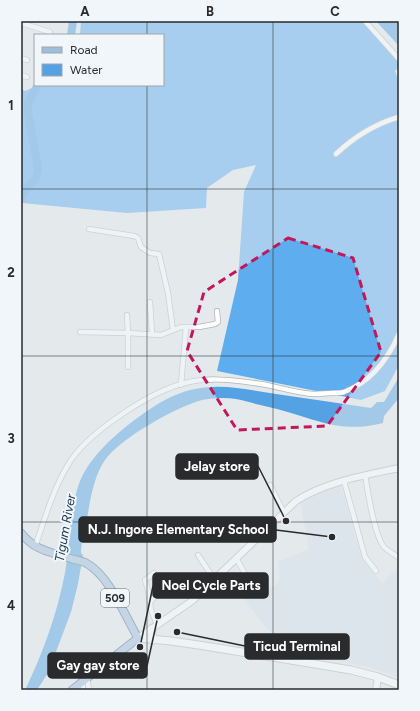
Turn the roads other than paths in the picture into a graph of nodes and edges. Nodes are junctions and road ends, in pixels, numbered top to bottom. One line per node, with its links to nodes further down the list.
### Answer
1 (365, 21): 6 (street)
2 (21, 23): 3 (street)
3 (30, 23): 4 (street)
4 (50, 32)
5 (21, 58): 7 (street)
6 (399, 59)
7 (27, 60)
8 (21, 75): 9 (street)
9 (27, 77)
10 (399, 117): 11 (street)
11 (336, 154)
12 (89, 229): 17 (street)
13 (150, 302): 20 (street)
14 (217, 311): 16 (street)
15 (127, 315): 19 (street)
16 (186, 327): 17 (street); 23 (street)
17 (173, 330): 20 (street)
18 (80, 332): 19 (street)
19 (128, 333): 20 (street); 22 (street)
20 (152, 334)
21 (399, 334): 23 (street)
22 (128, 367)
23 (181, 385): 30 (street)
24 (399, 468): 25 (street)
25 (365, 475): 26 (street); 33 (street)
26 (344, 482): 28 (street); 34 (street)
27 (270, 485): 28 (street)
28 (284, 513): 32 (street)
29 (21, 533): 30 (main road, 509)
30 (37, 548): 41 (main road, 509)
31 (198, 555): 37 (street)
32 (236, 558): 36 (street); 37 (street)
33 (399, 558)
34 (376, 571)
35 (154, 573): 39 (street)
36 (247, 577)
37 (214, 579): 40 (street)
38 (166, 585): 39 (street)
39 (150, 602): 40 (street)
40 (154, 627): 41 (street); 42 (main road)
41 (138, 638): 42 (main road); 44 (main road)
42 (153, 640): 43 (main road)
43 (378, 676): 45 (main road); 49 (street)
44 (85, 680): 46 (main road); 47 (street); 48 (street)
45 (399, 685)
46 (72, 690)
47 (83, 690)
48 (89, 690)
49 (376, 690)

